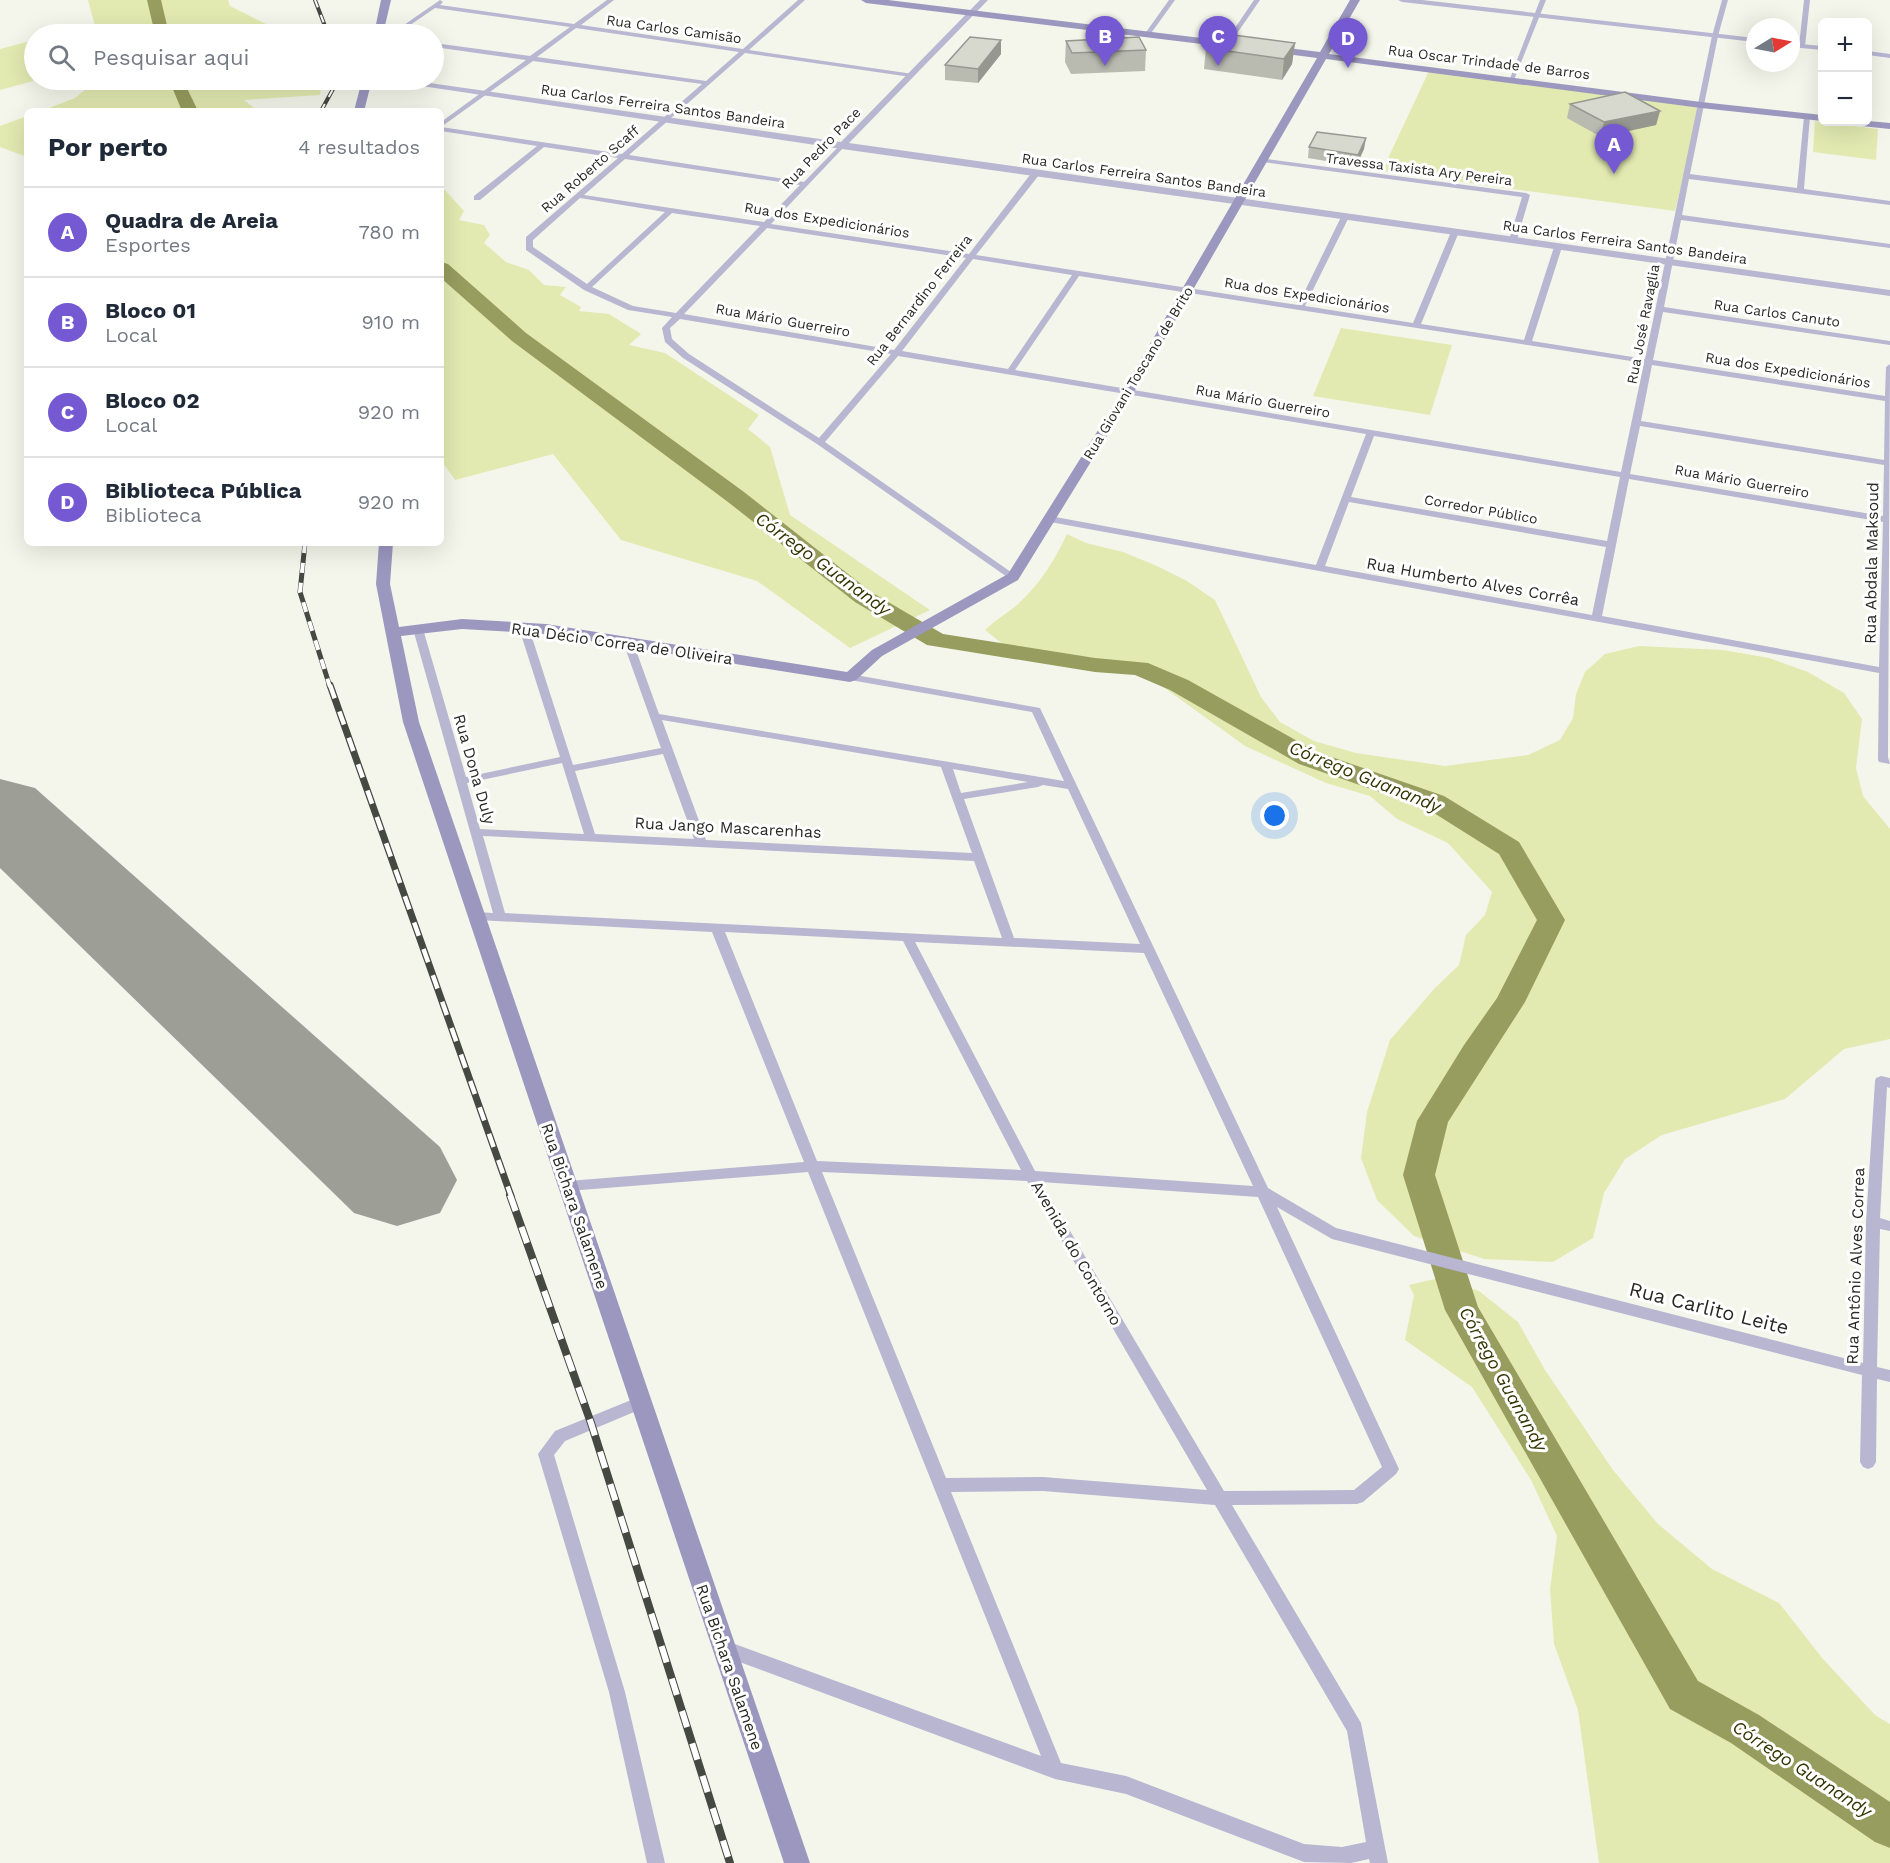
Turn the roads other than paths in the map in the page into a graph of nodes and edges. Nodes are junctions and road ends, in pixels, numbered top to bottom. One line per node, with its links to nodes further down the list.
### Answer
1 (386, 0): 17 (main road)
2 (443, 0): 14 (street)
3 (611, 0): 19 (street)
4 (802, 0): 29 (street, Rua Roberto Scaff)
5 (866, 0): 15 (main road)
6 (984, 0): 15 (street, Rua Pedro Pace)
7 (1172, 0): 20 (street)
8 (1257, 0): 23 (street)
9 (1355, 0): 31 (main road, Rua Giovani Toscano de Brito)
10 (1402, 0): 16 (street)
11 (1543, 0): 16 (street)
12 (1725, 0): 21 (street, Rua José Ravaglia)
13 (1807, 0): 25 (street)
14 (434, 6): 18 (street); 19 (street, Rua Carlos Camisão)
15 (972, 13): 20 (main road); 34 (street, Rua Pedro Pace)
16 (1537, 15): 21 (street); 35 (street)
17 (380, 24)
18 (408, 24)
19 (574, 27): 29 (street, Rua Carlos Camisão); 33 (street)
20 (1147, 34): 23 (main road)
21 (1715, 36): 22 (street); 40 (street, Rua José Ravaglia)
22 (1746, 39)
23 (1227, 44): 26 (main road)
24 (444, 46): 33 (street)
25 (1802, 46): 28 (street)
26 (1249, 47)
27 (1260, 48): 31 (main road, Rua Oscar Trindade de Barros)
28 (1818, 48)
29 (745, 50): 34 (street, Rua Carlos Camisão); 36 (street, Rua Roberto Scaff)
30 (1872, 54): 32 (street)
31 (1323, 56): 35 (main road, Rua Oscar Trindade de Barros); 52 (main road, Rua Giovani Toscano de Brito)
32 (1890, 56)
33 (530, 59): 36 (street); 39 (street)
34 (911, 75): 50 (street, Rua Pedro Pace)
35 (1512, 80): 40 (main road, Rua Oscar Trindade de Barros)
36 (707, 83): 44 (street, Rua Roberto Scaff)
37 (444, 87): 39 (street, Rua Carlos Ferreira Santos Bandeira)
38 (364, 90): 41 (main road)
39 (484, 93): 44 (street, Rua Carlos Ferreira Santos Bandeira); 46 (street)
40 (1701, 105): 42 (main road, Rua Oscar Trindade de Barros); 54 (street, Rua José Ravaglia)
41 (360, 108)
42 (1807, 116): 43 (main road, Rua Oscar Trindade de Barros); 56 (street)
43 (1818, 117)
44 (665, 120): 50 (street, Rua Carlos Ferreira Santos Bandeira); 51 (street, Rua Roberto Scaff)
45 (1872, 124): 47 (main road)
46 (444, 125)
47 (1890, 126)
48 (444, 128): 49 (street)
49 (543, 144): 51 (street); 58 (street)
50 (842, 146): 53 (street, Rua Carlos Ferreira Santos Bandeira); 55 (street, Rua Pedro Pace)
51 (624, 155): 55 (street); 57 (street, Rua Roberto Scaff)
52 (1262, 160): 59 (main road, Rua Giovani Toscano de Brito); 67 (street, Travessa Taxista Ary Pereira)
53 (1036, 173): 59 (street, Rua Carlos Ferreira Santos Bandeira); 70 (street, Rua Bernardino Ferreira)
54 (1686, 176): 56 (street); 63 (street, Rua José Ravaglia)
55 (805, 184): 64 (street, Rua Pedro Pace)
56 (1800, 191): 60 (street)
57 (578, 196): 61 (street, Rua dos Expedicionários); 66 (street, Rua Roberto Scaff)
58 (477, 198)
59 (1238, 202): 62 (street, Rua Carlos Ferreira Santos Bandeira); 74 (main road, Rua Giovani Toscano de Brito)
60 (1890, 203)
61 (671, 210): 64 (street, Rua dos Expedicionários); 73 (street)
62 (1345, 217): 65 (street, Rua Carlos Ferreira Santos Bandeira); 76 (street)
63 (1678, 217): 68 (street); 71 (street, Rua José Ravaglia)
64 (766, 225): 70 (street, Rua dos Expedicionários); 78 (street, Rua Pedro Pace)
65 (1455, 232): 67 (street, Rua Carlos Ferreira Santos Bandeira); 79 (street)
66 (529, 238): 73 (street, Rua Mário Guerreiro)
67 (1513, 240): 69 (street, Rua Carlos Ferreira Santos Bandeira)
68 (1890, 246)
69 (1558, 247): 71 (street, Rua Carlos Ferreira Santos Bandeira); 80 (street)
70 (971, 257): 72 (street, Rua dos Expedicionários); 82 (street, Rua Bernardino Ferreira)
71 (1669, 262): 75 (street, Rua Carlos Ferreira Santos Bandeira); 77 (street, Rua José Ravaglia)
72 (1077, 273): 74 (street, Rua dos Expedicionários); 85 (street)
73 (587, 288): 78 (street, Rua Mário Guerreiro)
74 (1188, 290): 76 (street, Rua dos Expedicionários); 86 (main road, Rua Giovani Toscano de Brito)
75 (1890, 293)
76 (1300, 308): 79 (street, Rua dos Expedicionários)
77 (1660, 309): 81 (street, Rua Carlos Canuto); 83 (street, Rua José Ravaglia)
78 (678, 316): 82 (street, Rua Mário Guerreiro); 90 (street)
79 (1416, 326): 80 (street, Rua dos Expedicionários)
80 (1527, 343): 83 (street, Rua dos Expedicionários)
81 (1890, 343)
82 (896, 353): 85 (street, Rua Mário Guerreiro); 90 (street, Rua Bernardino Ferreira)
83 (1649, 362): 87 (street, Rua dos Expedicionários); 88 (street, Rua José Ravaglia)
84 (1890, 367): 87 (street, Rua Abdala Maksoud)
85 (1010, 372): 86 (street, Rua Mário Guerreiro)
86 (1128, 392): 89 (street, Rua Mário Guerreiro); 94 (main road, Rua Giovani Toscano de Brito)
87 (1890, 399): 91 (street, Rua Abdala Maksoud)
88 (1636, 423): 91 (street); 92 (street, Rua José Ravaglia)
89 (1371, 433): 92 (street, Rua Mário Guerreiro); 93 (street)
90 (820, 442): 99 (street)
91 (1888, 463): 95 (street, Rua Abdala Maksoud)
92 (1626, 475): 95 (street, Rua Mário Guerreiro); 96 (street, Rua José Ravaglia)
93 (1346, 499): 96 (street, Corredor Público); 98 (street)
94 (1050, 519): 98 (street, Rua Humberto Alves Corrêa); 99 (main road, Rua Giovani Toscano de Brito)
95 (1889, 520): 105 (street, Rua Abdala Maksoud)
96 (1611, 545): 100 (street, Rua José Ravaglia)
97 (386, 546): 103 (main road, Rua Bichara Salamene)
98 (1320, 568): 100 (street, Rua Humberto Alves Corrêa)
99 (1013, 577): 106 (main road, Rua Giovani Toscano de Brito)
100 (1596, 619): 105 (street, Rua Humberto Alves Corrêa)
101 (524, 628): 102 (main road, Rua Décio Correa de Oliveira); 104 (main road, Rua Décio Correa de Oliveira); 110 (street)
102 (418, 629): 103 (main road, Rua Décio Correa de Oliveira); 112 (street, Rua Dona Duly)
103 (393, 632): 120 (main road, Rua Bichara Salamene)
104 (628, 642): 106 (main road, Rua Décio Correa de Oliveira); 107 (street)
105 (1887, 672): 109 (street, Rua Abdala Maksoud)
106 (850, 677): 114 (street)
107 (655, 716): 108 (street); 111 (street)
108 (667, 750): 110 (street); 118 (street)
109 (1886, 760)
110 (568, 764): 112 (street); 117 (street)
111 (946, 766): 113 (street); 115 (street)
112 (462, 781): 116 (street, Rua Dona Duly)
113 (1048, 782): 114 (street); 115 (street)
114 (1072, 786): 125 (street)
115 (957, 797): 119 (street)
116 (476, 832): 117 (street, Rua Jango Mascarenhas); 121 (street, Rua Dona Duly)
117 (591, 838): 118 (street, Rua Jango Mascarenhas)
118 (701, 842): 119 (street, Rua Jango Mascarenhas)
119 (979, 856): 124 (street)
120 (477, 916): 121 (street); 129 (main road, Rua Bichara Salamene)
121 (501, 917): 122 (street)
122 (717, 928): 123 (street); 127 (street)
123 (907, 938): 124 (street); 128 (street)
124 (1010, 943): 125 (street)
125 (1149, 949): 130 (street)
126 (1890, 1083): 131 (street, Rua Antônio Alves Correa)
127 (813, 1166): 128 (street); 129 (street); 138 (street)
128 (1031, 1176): 130 (street, Avenida do Contorno); 139 (street, Avenida do Contorno)
129 (568, 1186): 136 (main road, Rua Bichara Salamene)
130 (1263, 1192): 133 (street, Avenida do Contorno); 139 (street)
131 (1873, 1222): 132 (street); 134 (street, Rua Antônio Alves Correa)
132 (1890, 1226)
133 (1378, 1245): 134 (street, Rua Carlito Leite)
134 (1869, 1371): 135 (street, Rua Carlito Leite); 137 (street, Rua Antônio Alves Correa)
135 (1890, 1376)
136 (641, 1402): 140 (main road, Rua Bichara Salamene); 143 (street)
137 (1868, 1461)
138 (941, 1485): 139 (street); 141 (street)
139 (1220, 1498): 142 (street, Avenida do Contorno)
140 (724, 1648): 141 (street); 144 (main road, Rua Bichara Salamene)
141 (1055, 1770): 142 (street)
142 (1377, 1856)
143 (656, 1863)
144 (797, 1863)

